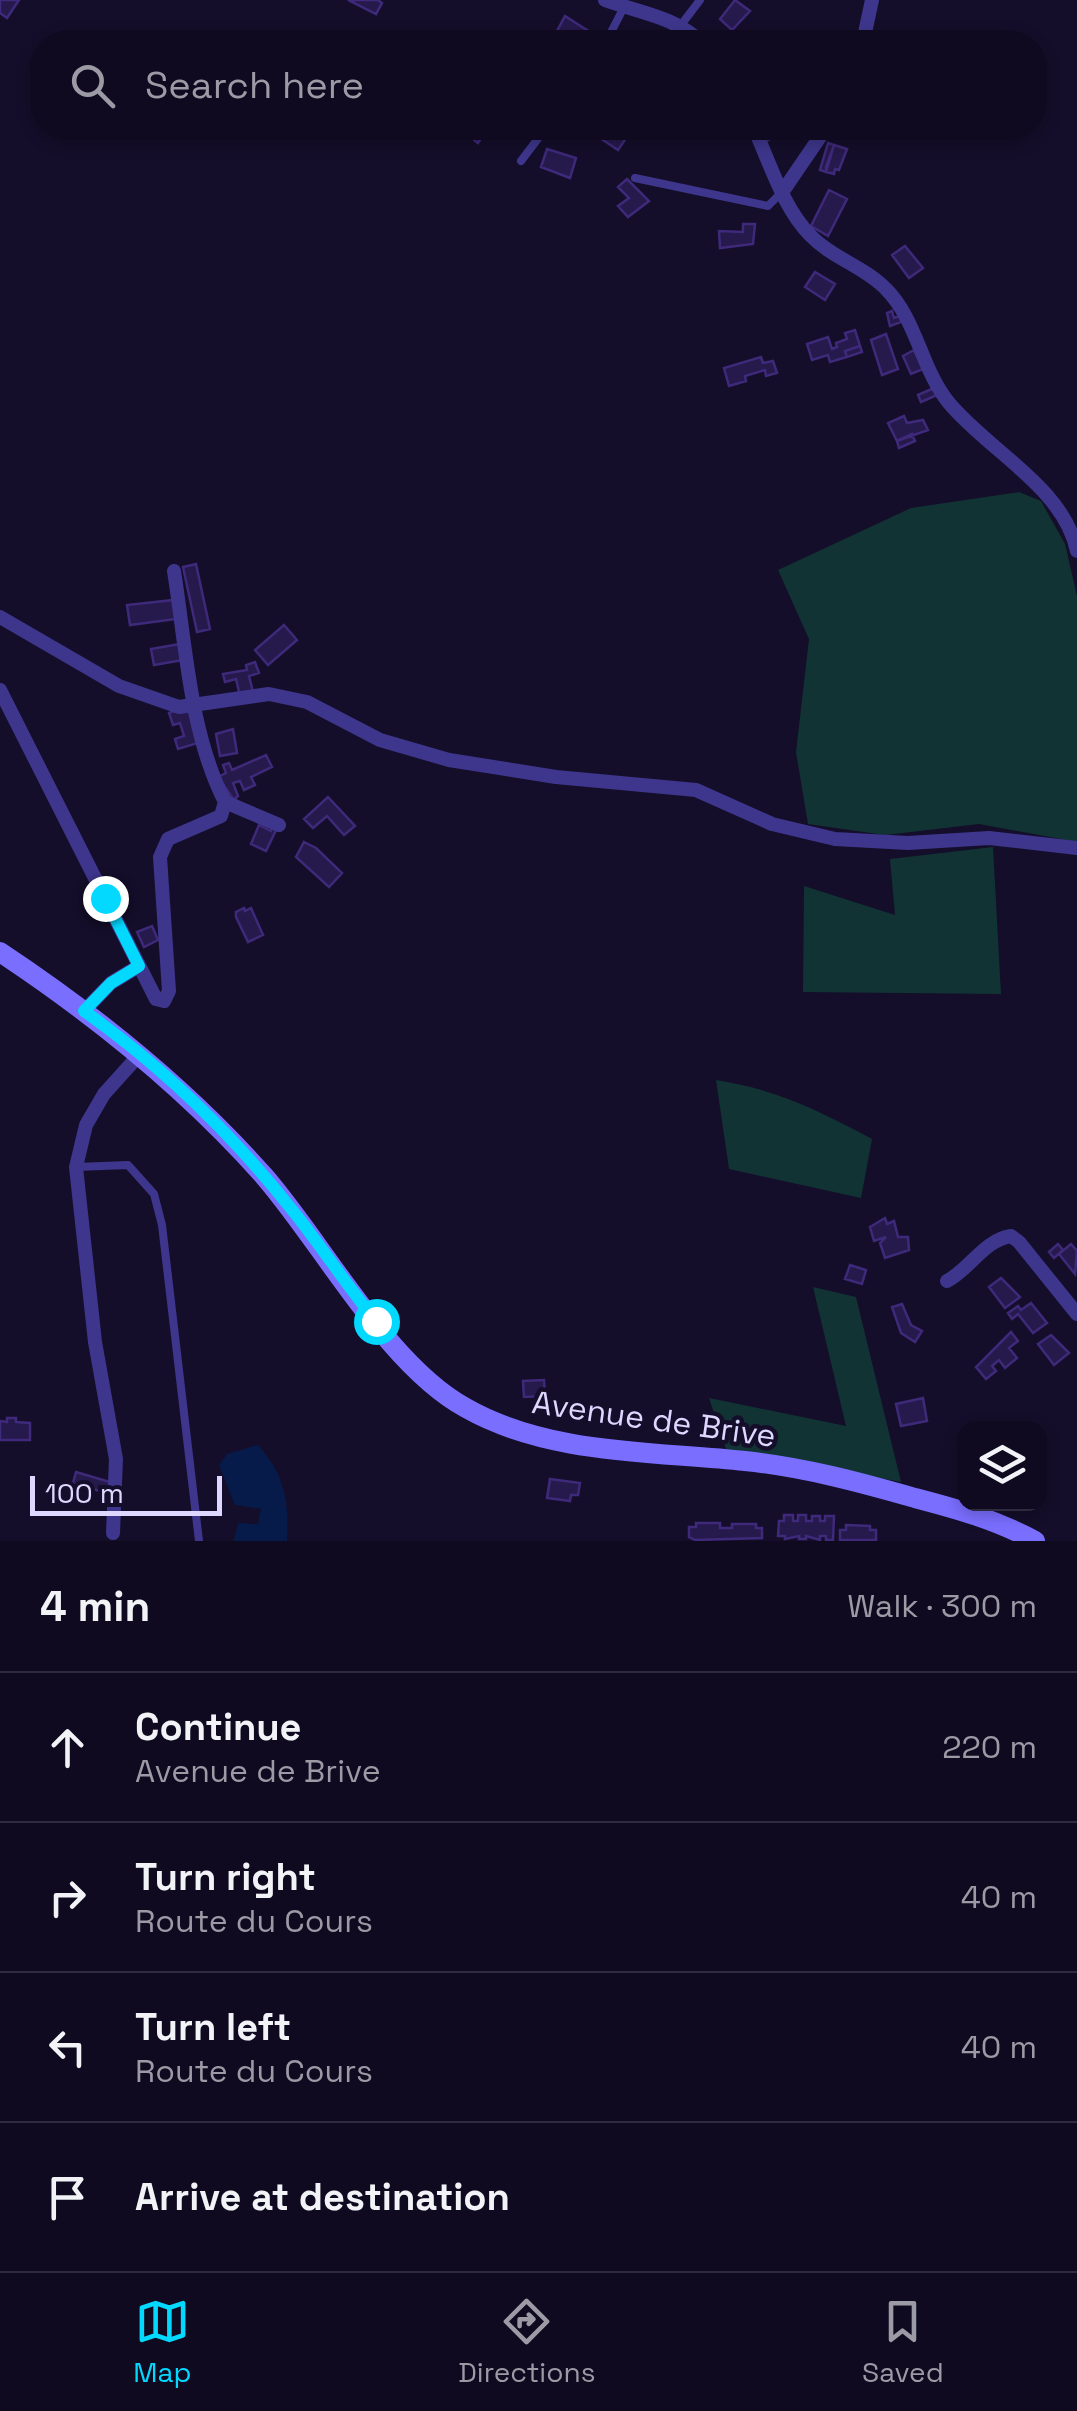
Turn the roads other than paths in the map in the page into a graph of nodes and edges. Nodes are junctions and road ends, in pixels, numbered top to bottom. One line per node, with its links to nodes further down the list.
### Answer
1 (605, 0): 4 (street)
2 (700, 0): 5 (lane)
3 (872, 0): 8 (street)
4 (624, 7): 5 (street); 6 (lane)
5 (681, 25): 7 (street)
6 (612, 30)
7 (687, 30)
8 (866, 30)
9 (537, 140): 12 (lane)
10 (759, 140): 14 (street)
11 (818, 140): 14 (street)
12 (520, 161)
13 (635, 178): 14 (lane)
14 (782, 191): 15 (street)
15 (1077, 551)
16 (174, 571): 19 (street)
17 (0, 617): 19 (street)
18 (0, 690): 24 (street)
19 (196, 706): 20 (street); 22 (street)
20 (225, 802): 21 (street); 24 (street)
21 (279, 825)
22 (1077, 848)
23 (0, 952): 25 (street, Avenue de Brive)
24 (139, 966): 25 (street)
25 (84, 1011): 26 (street, Avenue de Brive)
26 (140, 1054): 27 (street); 30 (street, Avenue de Brive)
27 (76, 1167): 31 (street); 32 (lane)
28 (947, 1282): 29 (street)
29 (1077, 1314)
30 (1015, 1534): 33 (street, Avenue de Brive)
31 (118, 1537)
32 (199, 1541)
33 (1035, 1541)

